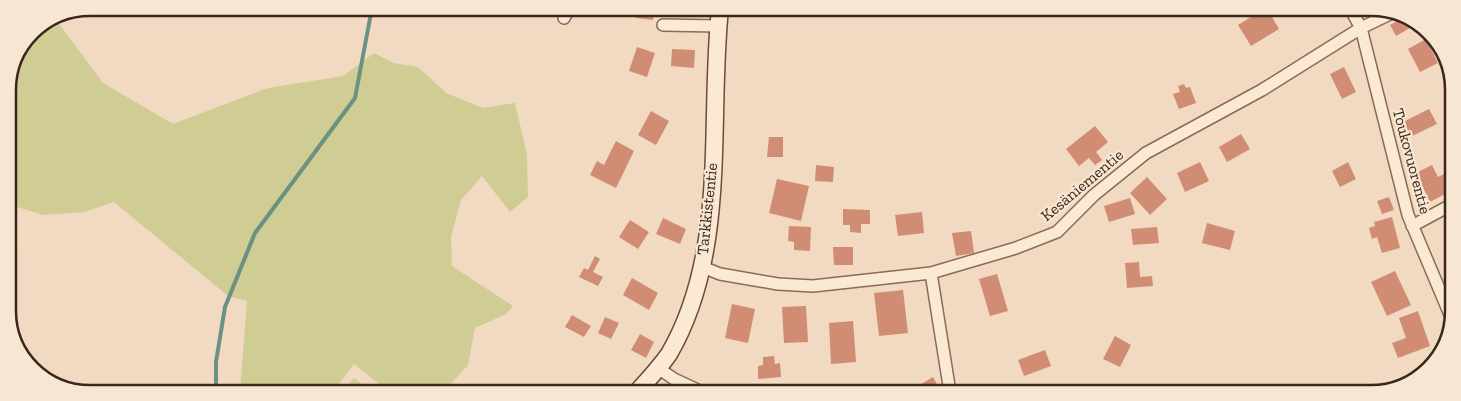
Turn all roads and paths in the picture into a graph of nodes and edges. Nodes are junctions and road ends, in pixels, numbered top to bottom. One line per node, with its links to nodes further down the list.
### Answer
1 (719, 16): 5 (street, Tarkkistentie)
2 (1354, 16): 6 (street, Toukovuorentie)
3 (1382, 18): 6 (street, Kesäniementie)
4 (662, 25): 5 (street)
5 (718, 26): 9 (street, Tarkkistentie)
6 (1361, 28): 8 (street, Toukovuorentie); 10 (street, Kesäniementie)
7 (1445, 208): 8 (street)
8 (1412, 226): 11 (street, Toukovuorentie)
9 (700, 266): 10 (street, Kesäniementie); 12 (street, Tarkkistentie)
10 (931, 273): 15 (street)
11 (1445, 303)
12 (658, 368): 13 (street, Tarkkistentie); 14 (street)
13 (644, 385)
14 (687, 385)
15 (949, 385)

